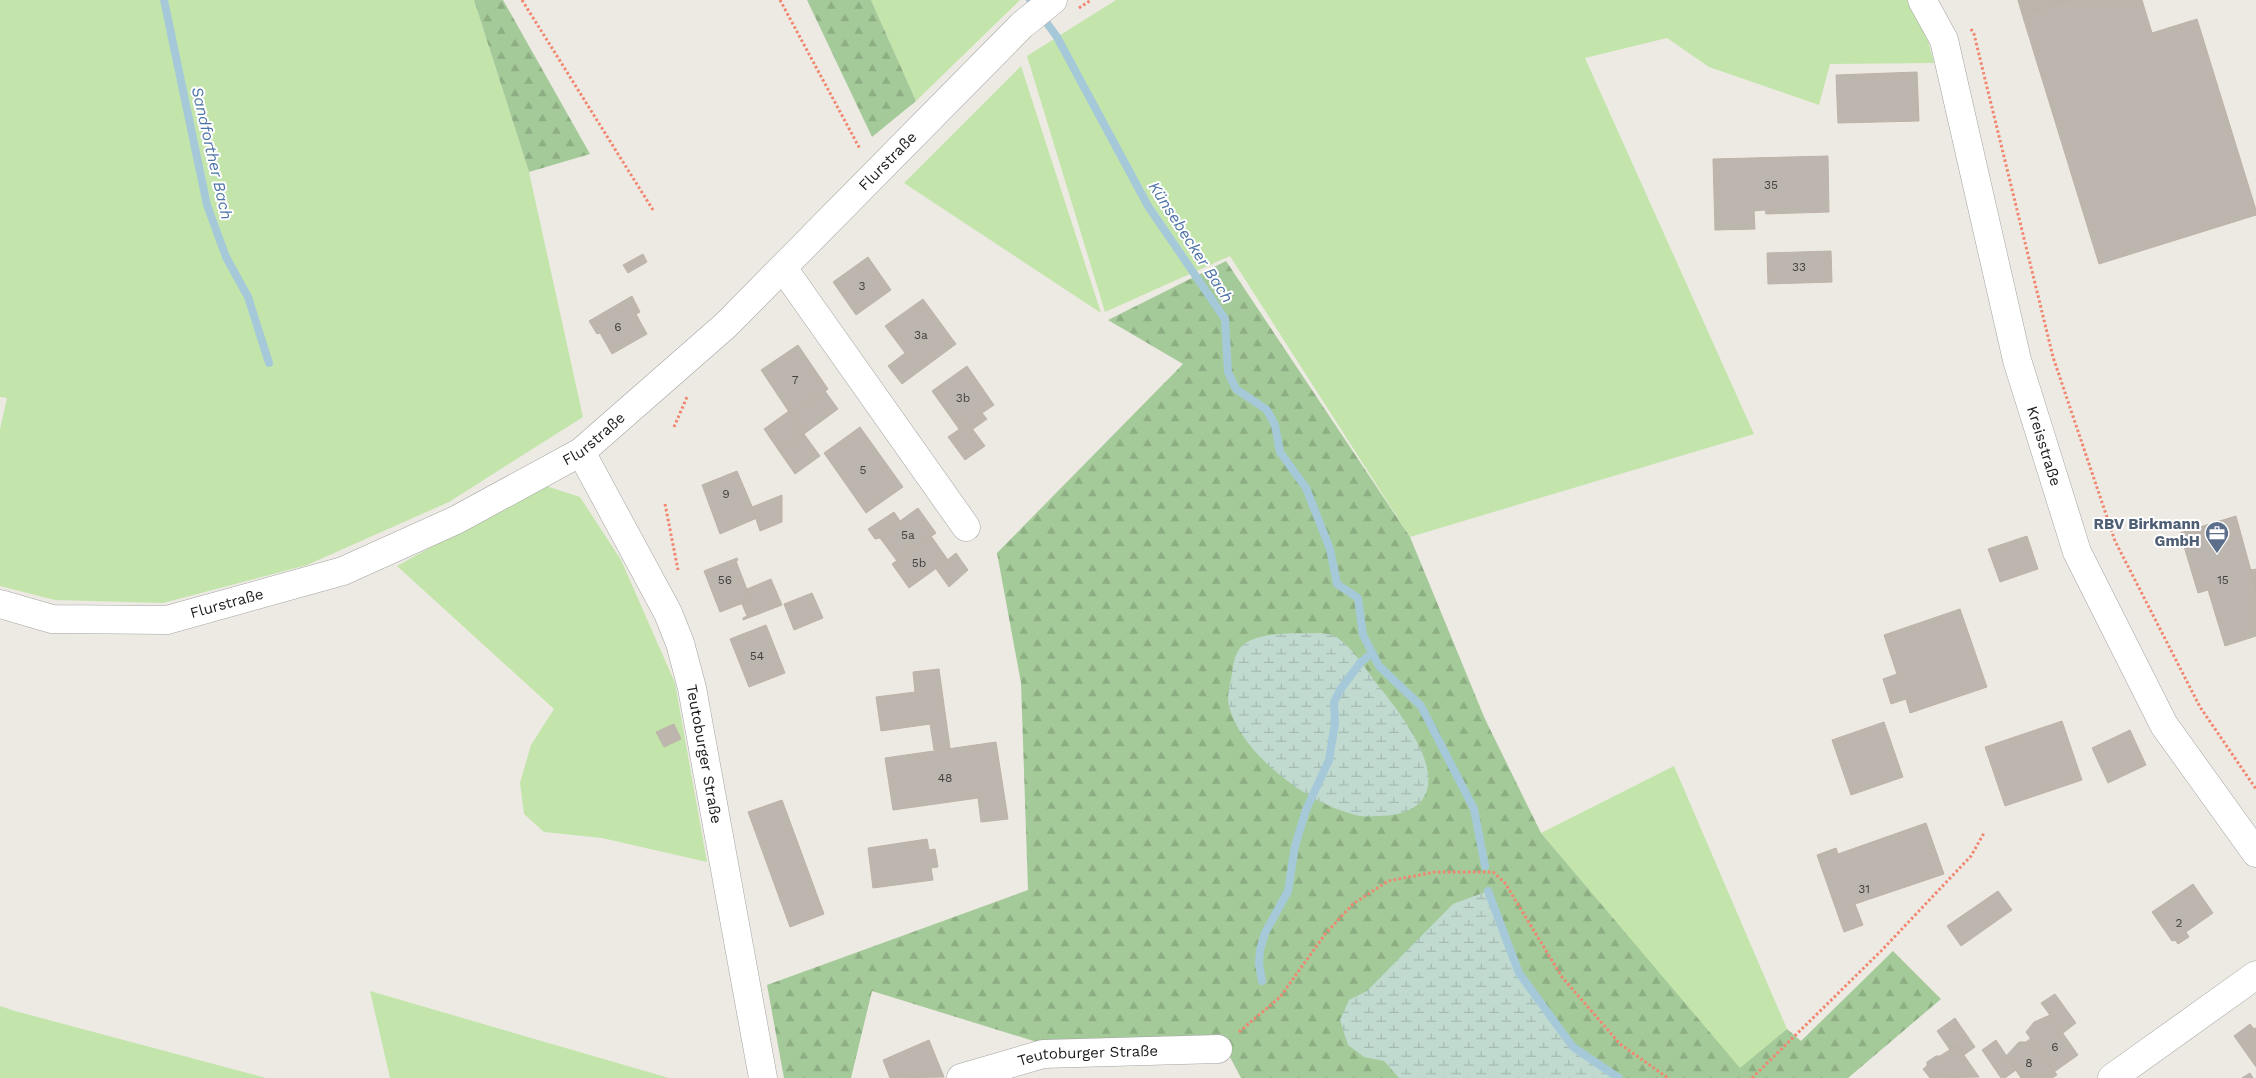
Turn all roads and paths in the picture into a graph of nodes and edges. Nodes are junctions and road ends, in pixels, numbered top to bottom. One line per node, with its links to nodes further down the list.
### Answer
1 (522, 0): 7 (path)
2 (780, 0): 6 (path)
3 (1053, 0): 6 (street, Flurstraße)
4 (1922, 0): 14 (street, Kreisstraße)
5 (1969, 26): 12 (path)
6 (874, 174): 8 (street, Flurstraße)
7 (653, 210)
8 (783, 268): 9 (street, Flurstraße); 10 (street)
9 (581, 452): 11 (street, Flurstraße); 17 (street, Teutoburger Straße)
10 (966, 527)
11 (0, 604)
12 (2256, 788)
13 (1984, 833): 20 (path)
14 (2256, 853)
15 (2256, 975): 21 (street)
16 (1218, 1049): 18 (street, Teutoburger Straße); 19 (path)
17 (763, 1078)
18 (962, 1078)
19 (1668, 1078)
20 (1752, 1078)
21 (2112, 1078)

